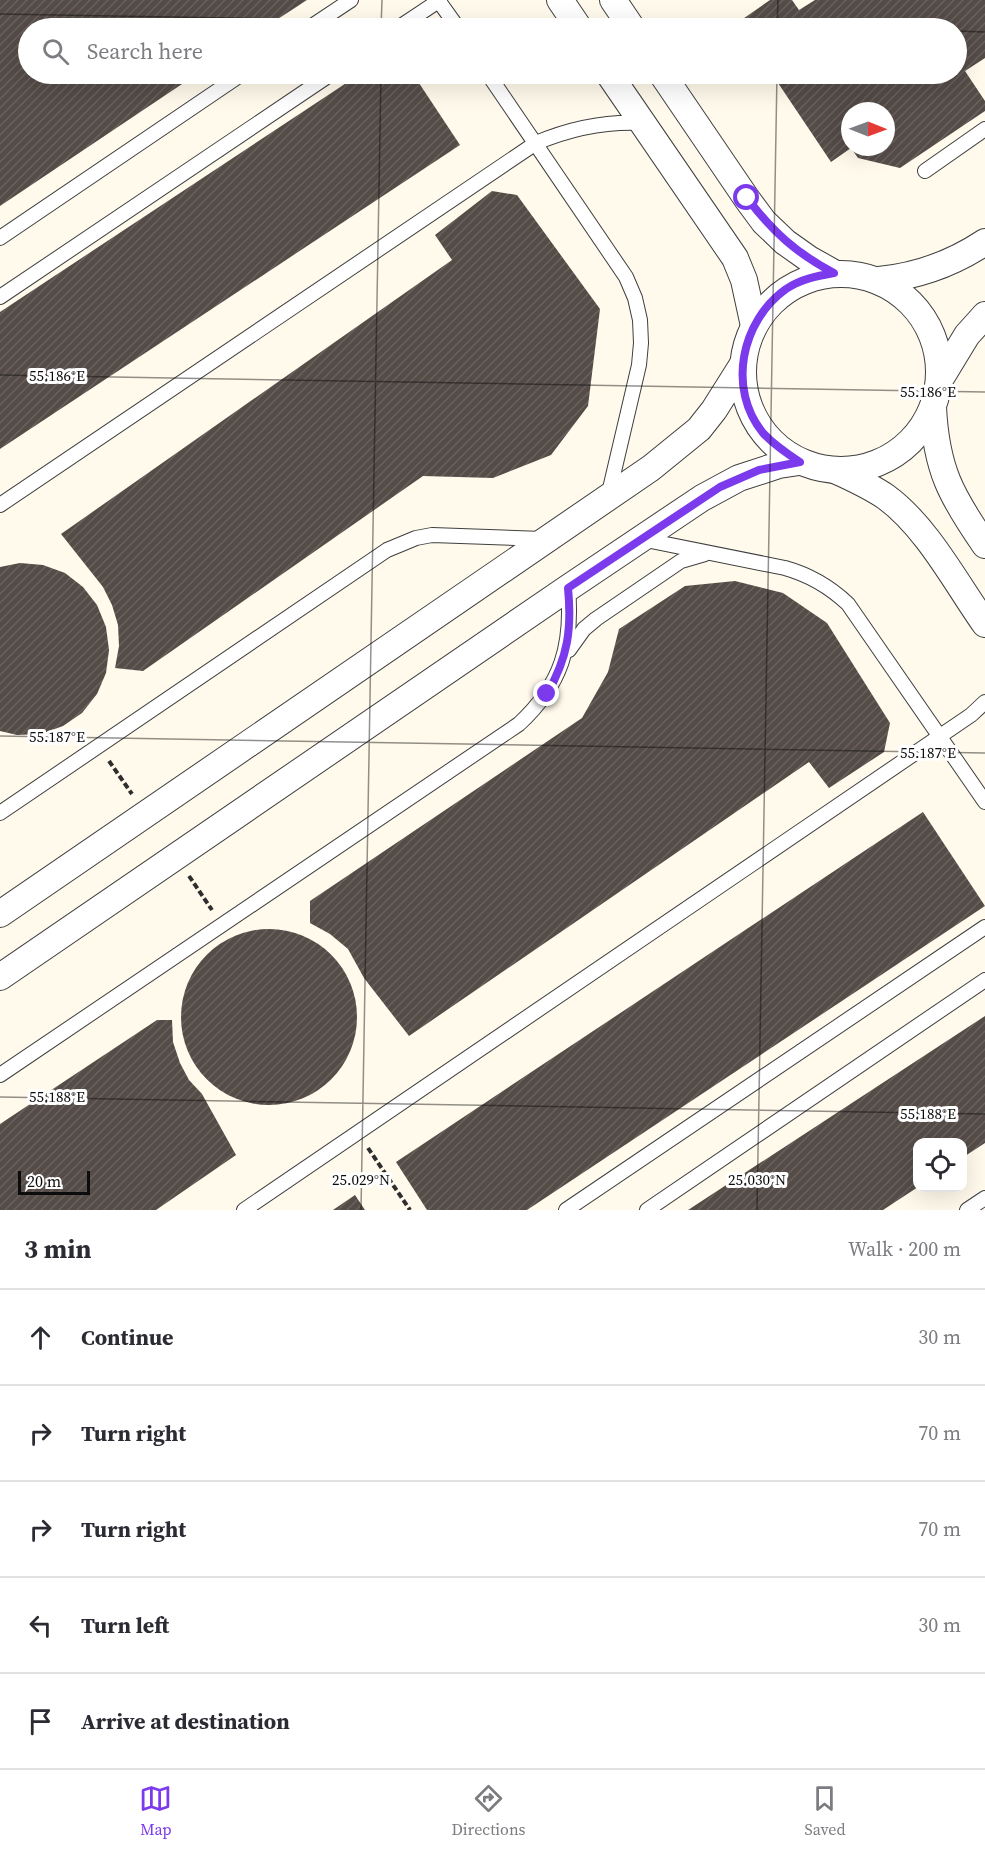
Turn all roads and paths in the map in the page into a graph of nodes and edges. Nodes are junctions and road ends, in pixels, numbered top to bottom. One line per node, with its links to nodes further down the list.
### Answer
1 (351, 0): 5 (lane)
2 (439, 0): 6 (lane); 7 (lane)
3 (560, 0): 8 (street)
4 (613, 0): 9 (street)
5 (324, 18)
6 (413, 18)
7 (451, 18)
8 (572, 18)
9 (625, 18)
10 (227, 84): 19 (lane)
11 (316, 84): 23 (lane)
12 (495, 84): 17 (lane)
13 (616, 84): 15 (street)
14 (669, 84): 21 (street)
15 (643, 123): 17 (lane); 25 (street)
16 (985, 129): 18 (lane)
17 (536, 143): 31 (lane); 32 (lane)
18 (925, 171)
19 (0, 238)
20 (985, 242): 22 (street)
21 (834, 273): 22 (street); 25 (street)
22 (879, 280): 27 (street)
23 (0, 297)
24 (985, 315): 27 (street)
25 (754, 326): 26 (street)
26 (743, 364): 29 (street); 31 (street)
27 (939, 381): 28 (street)
28 (933, 407): 30 (street); 35 (street)
29 (800, 462): 30 (street); 34 (street)
30 (837, 471): 38 (street)
31 (608, 498): 33 (street)
32 (0, 505)
33 (548, 539): 42 (lane); 45 (street)
34 (640, 539): 36 (lane); 37 (street)
35 (985, 545)
36 (714, 554): 39 (lane); 41 (lane)
37 (568, 588): 39 (lane); 46 (street)
38 (985, 624)
39 (564, 657): 48 (lane)
40 (985, 702): 41 (lane)
41 (940, 736): 43 (lane); 53 (lane)
42 (98, 746): 44 (lane); 45 (path)
43 (985, 802)
44 (0, 813)
45 (146, 814): 47 (street)
46 (176, 857): 48 (path); 50 (street)
47 (0, 914)
48 (223, 925): 52 (lane)
49 (985, 927): 57 (lane)
50 (0, 977)
51 (985, 980): 58 (lane)
52 (0, 1075)
53 (357, 1133): 55 (lane); 56 (path)
54 (985, 1198): 59 (lane)
55 (244, 1210)
56 (410, 1210)
57 (566, 1210)
58 (647, 1210)
59 (967, 1210)

